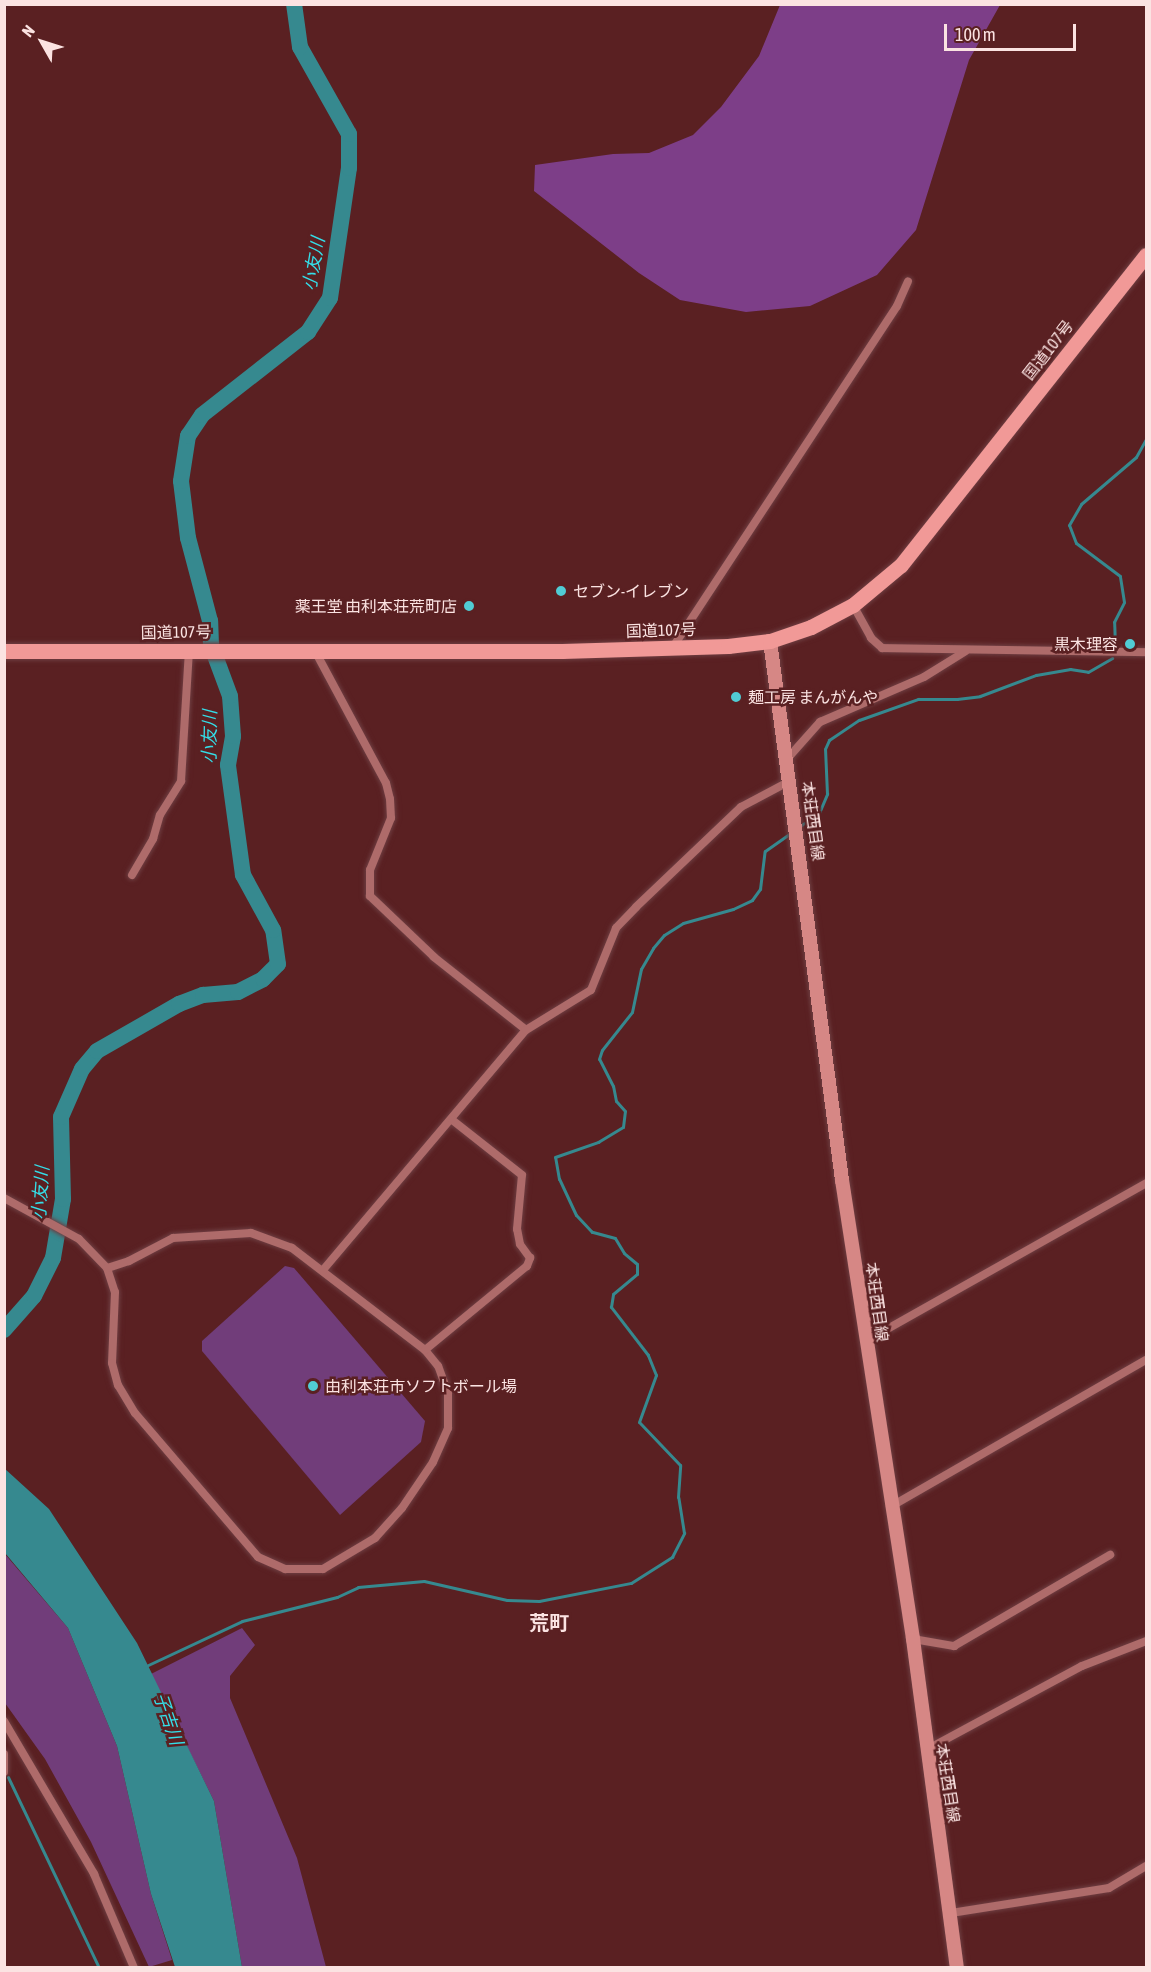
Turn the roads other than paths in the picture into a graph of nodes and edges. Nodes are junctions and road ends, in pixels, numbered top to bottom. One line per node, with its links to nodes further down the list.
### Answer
1 (1146, 255): 3 (highway, 国道107号)
2 (908, 281): 5 (street)
3 (853, 605): 4 (highway, 国道107号); 9 (street)
4 (770, 641): 5 (highway, 国道107号); 11 (main road, 本荘西目線)
5 (673, 647): 6 (highway, 国道107号)
6 (313, 648): 7 (highway, 国道107号); 14 (street)
7 (195, 650): 8 (highway, 国道107号); 13 (street)
8 (4, 651)
9 (966, 651): 10 (street); 11 (street)
10 (1146, 652)
11 (787, 759): 12 (main road, 本荘西目線)
12 (790, 781): 14 (street); 20 (main road, 本荘西目線)
13 (132, 875)
14 (526, 1030): 15 (street)
15 (452, 1120): 19 (street); 21 (street)
16 (1146, 1183): 20 (street)
17 (4, 1198): 18 (street)
18 (107, 1268): 19 (street); 21 (street)
19 (323, 1270): 21 (street)
20 (866, 1341): 23 (main road, 本荘西目線)
21 (425, 1350)
22 (1146, 1360): 23 (street)
23 (890, 1507): 25 (main road, 本荘西目線)
24 (1110, 1555): 25 (street)
25 (913, 1639): 28 (main road, 本荘西目線)
26 (1146, 1641): 28 (street)
27 (4, 1721): 33 (street)
28 (926, 1750): 32 (main road, 本荘西目線)
29 (4, 1754): 30 (street)
30 (4, 1772)
31 (1146, 1866): 32 (street)
32 (951, 1913): 34 (main road, 本荘西目線)
33 (134, 1968)
34 (957, 1968)

